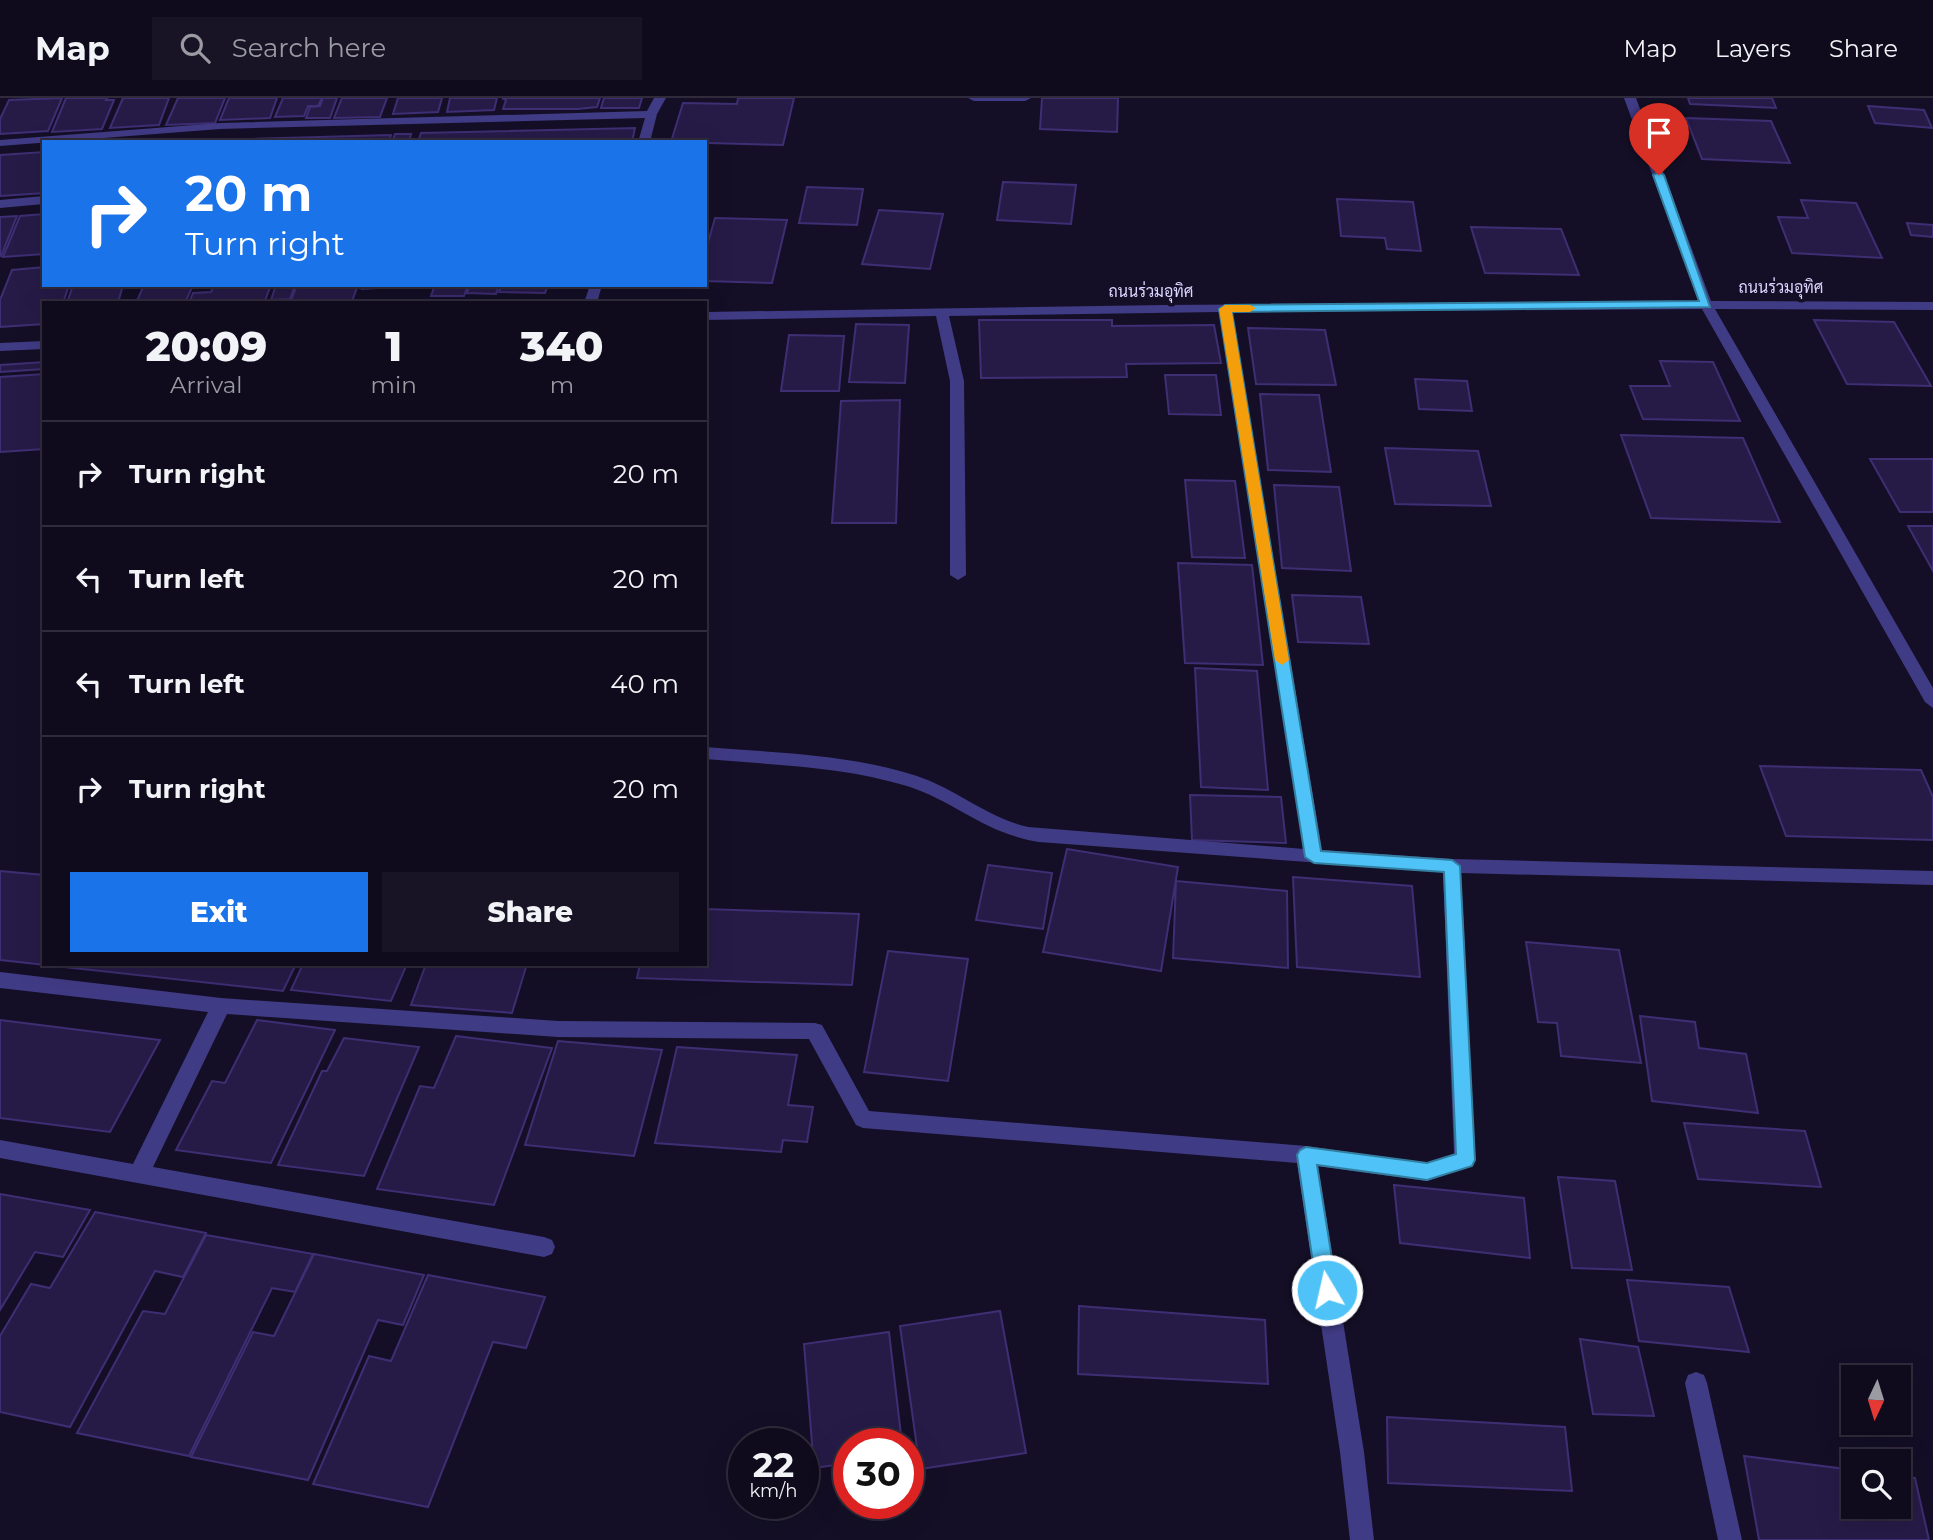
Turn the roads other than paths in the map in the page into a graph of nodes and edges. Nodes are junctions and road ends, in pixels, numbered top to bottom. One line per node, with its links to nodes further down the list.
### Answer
1 (660, 98): 5 (street)
2 (974, 98): 3 (street)
3 (1025, 98)
4 (1630, 98): 10 (street)
5 (651, 114): 6 (street); 7 (street)
6 (644, 140)
7 (0, 143)
8 (42, 200): 9 (street)
9 (0, 204)
10 (1706, 304): 11 (street, ถนนร่วมอุทิศ); 12 (street, ถนนร่วมอุทิศ); 18 (street)
11 (1933, 306)
12 (1225, 309): 13 (street, ถนนร่วมอุทิศ); 20 (street)
13 (941, 311): 14 (street, ถนนร่วมอุทิศ); 17 (street)
14 (707, 316)
15 (42, 345): 16 (street)
16 (0, 347)
17 (958, 575)
18 (1933, 702)
19 (707, 753): 20 (street)
20 (1314, 857): 21 (street)
21 (1452, 866): 22 (street); 26 (street)
22 (1933, 878)
23 (0, 980): 24 (street)
24 (222, 1006): 26 (street); 27 (street)
25 (0, 1149): 27 (street)
26 (1306, 1155): 30 (street)
27 (139, 1174): 28 (street)
28 (544, 1247)
29 (1696, 1383): 31 (street)
30 (1362, 1540)
31 (1730, 1540)

